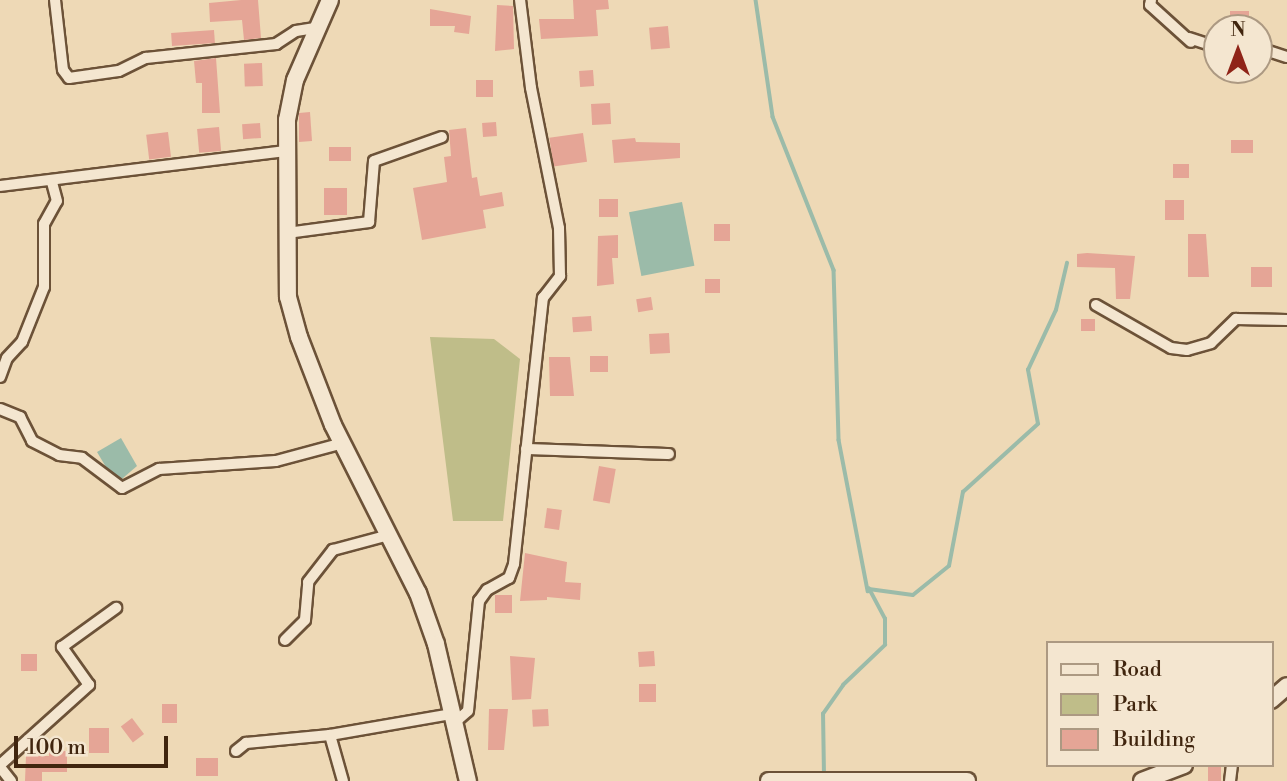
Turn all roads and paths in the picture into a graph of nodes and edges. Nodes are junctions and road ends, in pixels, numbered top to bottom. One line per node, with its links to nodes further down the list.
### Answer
1 (55, 0): 6 (street)
2 (330, 0): 6 (main road)
3 (520, 0): 19 (street)
4 (1151, 0): 7 (street)
5 (1183, 26): 7 (street)
6 (320, 27): 10 (main road)
7 (1191, 42): 8 (street)
8 (1203, 44)
9 (442, 137): 13 (street)
10 (287, 151): 11 (street); 13 (main road)
11 (52, 182): 12 (street); 16 (street)
12 (0, 186)
13 (287, 233): 18 (main road)
14 (1096, 305): 15 (street)
15 (1287, 320)
16 (0, 377)
17 (0, 409): 18 (street)
18 (343, 443): 21 (main road)
19 (526, 449): 20 (street); 26 (street)
20 (669, 454)
21 (389, 536): 23 (street); 26 (main road)
22 (116, 608): 29 (street)
23 (285, 640)
24 (1287, 686): 25 (main road)
25 (1273, 698)
26 (453, 718): 27 (street); 33 (main road)
27 (330, 735): 28 (street); 32 (street)
28 (236, 751)
29 (0, 766): 31 (street)
30 (1179, 767): 36 (main road)
31 (11, 781)
32 (343, 781)
33 (468, 781)
34 (769, 781): 35 (main road)
35 (967, 781)
36 (1142, 781)

